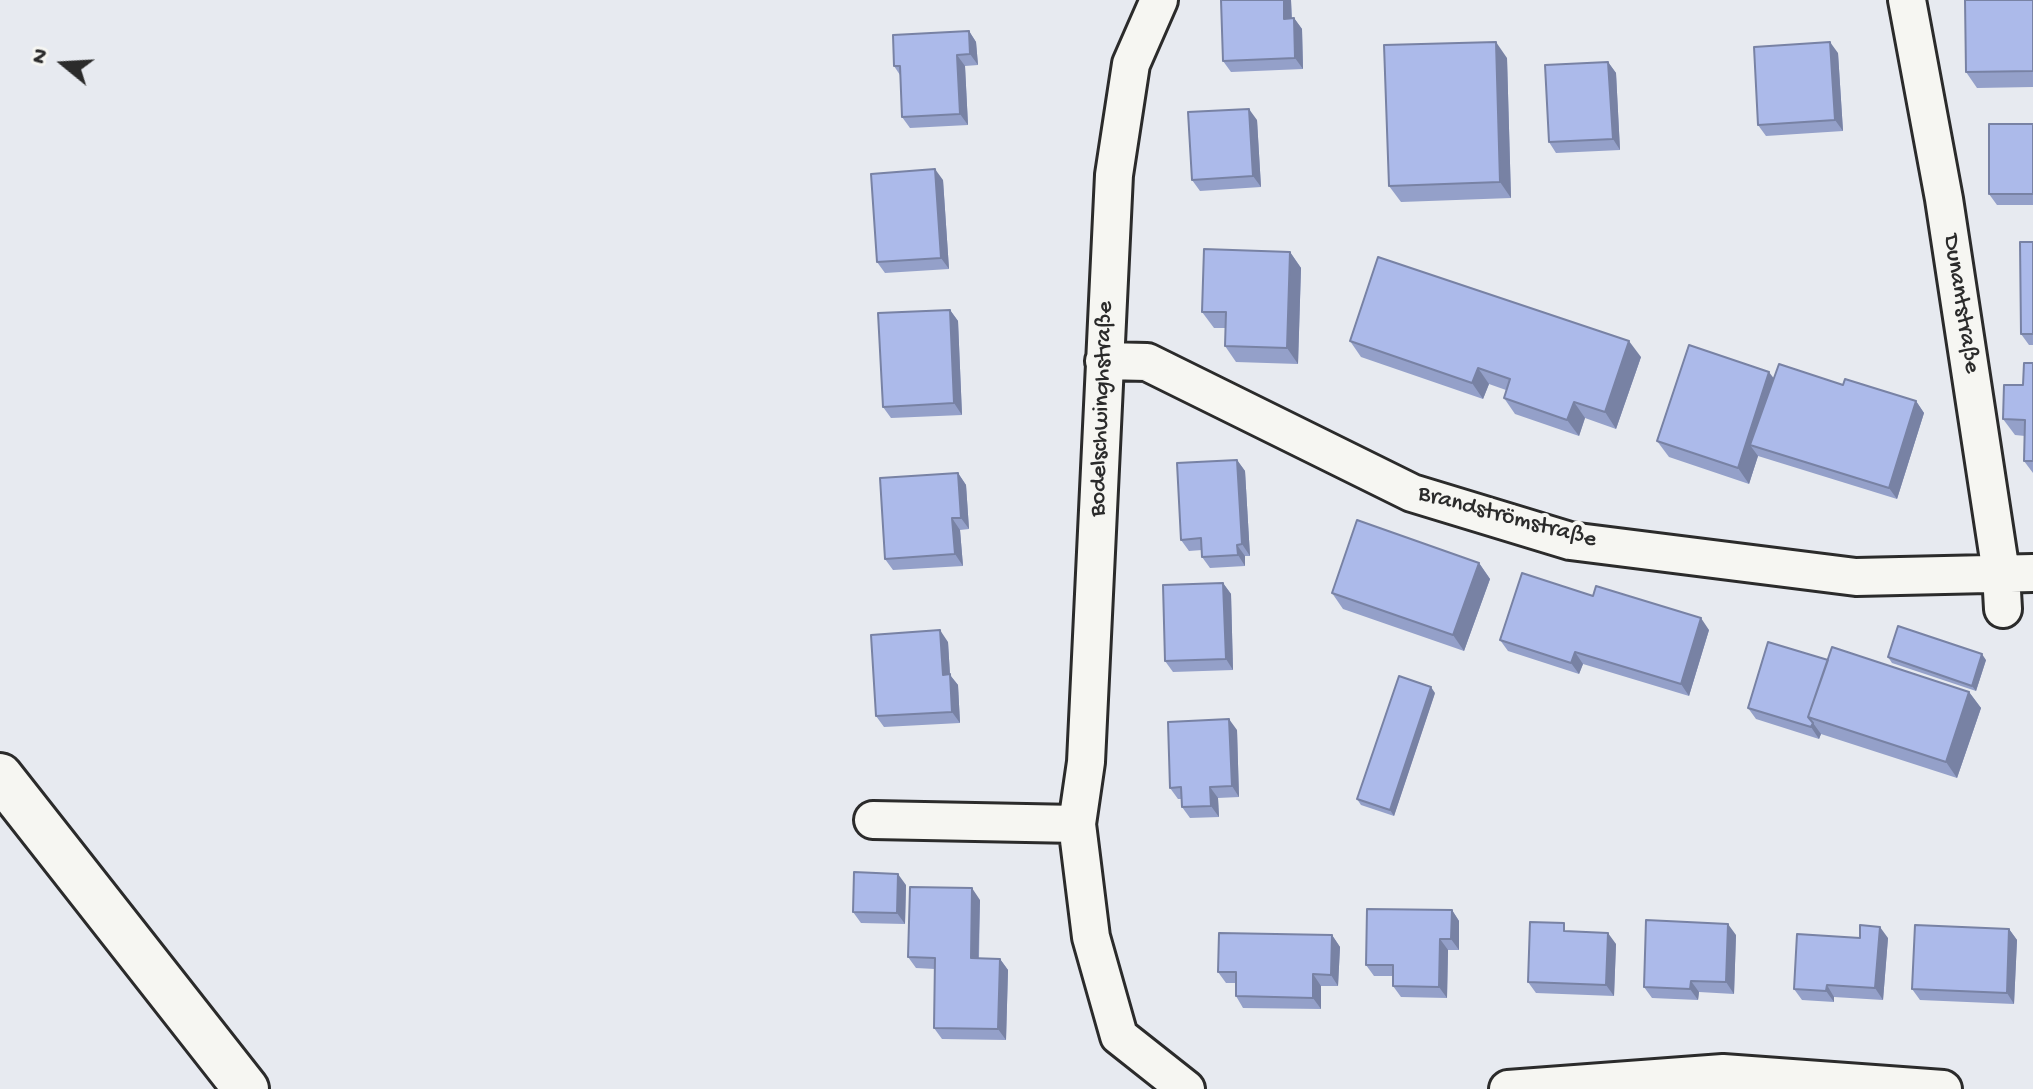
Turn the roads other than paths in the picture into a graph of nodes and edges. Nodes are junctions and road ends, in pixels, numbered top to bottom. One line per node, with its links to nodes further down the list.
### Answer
1 (1159, 0): 3 (street, Bodelschwinghstraße)
2 (1907, 0): 4 (street, Dunantstraße)
3 (1104, 361): 4 (street, Brandströmstraße); 8 (street, Bodelschwinghstraße)
4 (2017, 573): 5 (street, Dunantstraße)
5 (2003, 609)
6 (0, 776): 9 (street)
7 (873, 820): 8 (street)
8 (1077, 824): 10 (street, Bodelschwinghstraße)
9 (246, 1089)
10 (1184, 1089)
11 (1508, 1089): 12 (street)
12 (1943, 1089)

